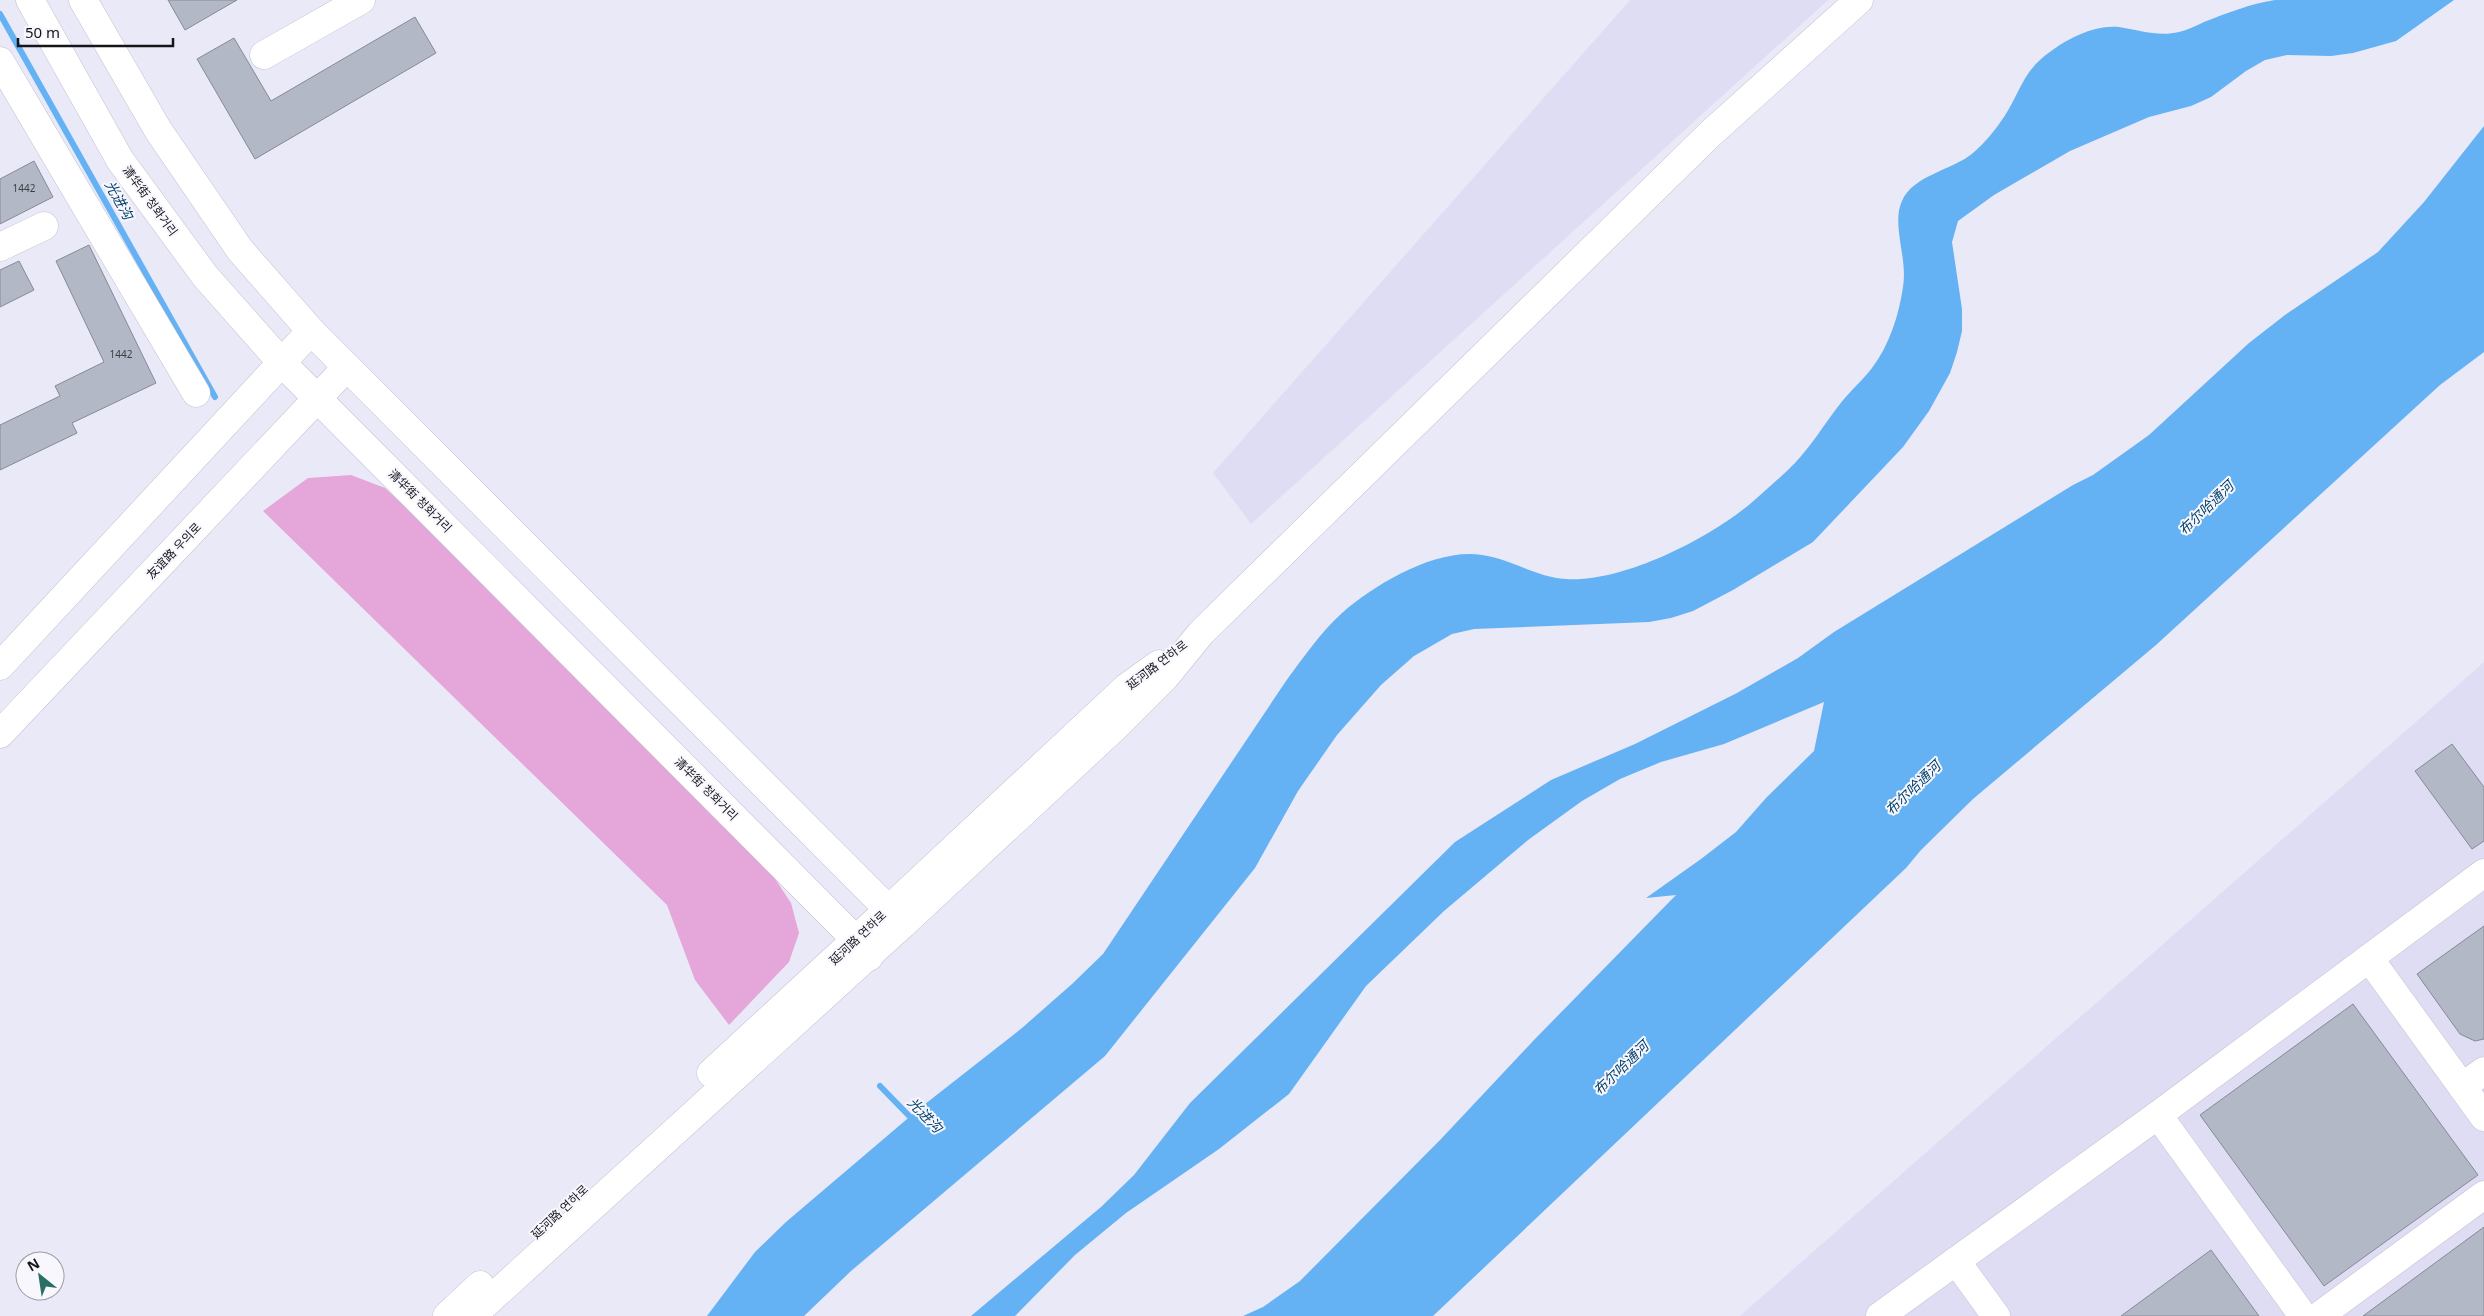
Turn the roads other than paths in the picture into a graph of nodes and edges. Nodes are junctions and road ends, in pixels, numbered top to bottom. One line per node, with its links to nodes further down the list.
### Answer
1 (30, 0): 10 (main road, 清华街 청화거리)
2 (83, 0): 9 (main road)
3 (361, 0): 5 (main road)
4 (1858, 0): 17 (main road, 延河路 연하로)
5 (264, 55)
6 (0, 61): 12 (main road)
7 (44, 226): 8 (main road)
8 (0, 247)
9 (311, 331): 10 (main road); 11 (main road)
10 (282, 362): 13 (main road, 清华街 청화거리); 14 (main road)
11 (347, 367): 13 (main road, 友谊路 우의로); 17 (main road)
12 (196, 393)
13 (318, 399): 15 (main road, 友谊路 우의로); 18 (main road, 清华街 청화거리)
14 (0, 666)
15 (0, 734)
16 (2484, 873): 19 (main road)
17 (895, 917): 18 (main road, 延河路 연하로)
18 (863, 949): 26 (main road, 延河路 연하로); 27 (main road, 延河路 연하로)
19 (2369, 958): 21 (main road); 22 (main road)
20 (2484, 1071): 21 (main road)
21 (2462, 1087): 23 (main road)
22 (2158, 1115): 25 (main road); 30 (main road)
23 (2484, 1117)
24 (2484, 1195): 31 (main road)
25 (1956, 1261): 28 (main road); 29 (main road)
26 (447, 1316)
27 (472, 1316)
28 (1880, 1316)
29 (1996, 1316)
30 (2303, 1316)
31 (2319, 1316)

